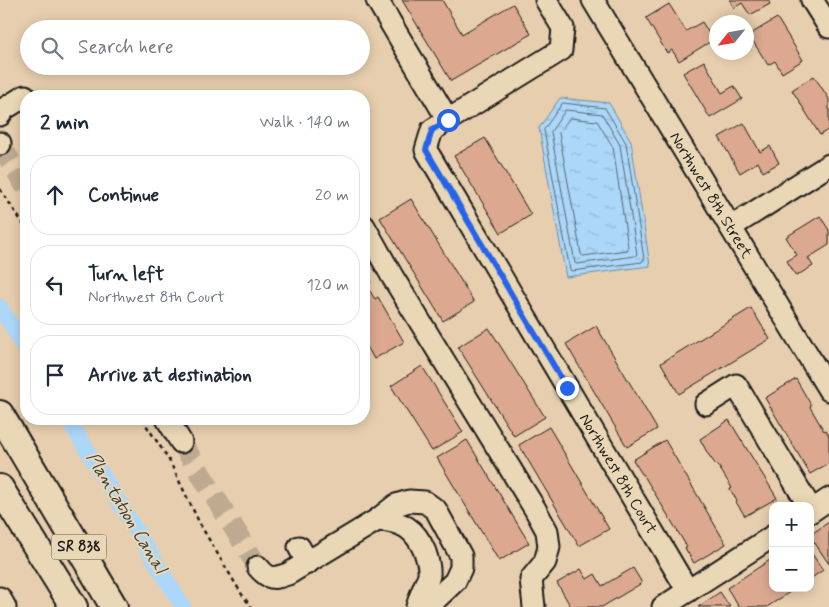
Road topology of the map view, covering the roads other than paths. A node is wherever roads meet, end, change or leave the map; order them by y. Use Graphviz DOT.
graph roads {
  1 [pos="377,0"];
  2 [pos="546,0"];
  3 [pos="593,0"];
  4 [pos="812,0"];
  5 [pos="829,28"];
  6 [pos="20,99"];
  7 [pos="0,115"];
  8 [pos="448,120"];
  9 [pos="829,165"];
  10 [pos="731,227"];
  11 [pos="370,237"];
  12 [pos="829,390"];
  13 [pos="706,404"];
  14 [pos="0,414"];
  15 [pos="171,425"];
  16 [pos="181,442"];
  17 [pos="0,488"];
  18 [pos="811,502"];
  19 [pos="377,520"];
  20 [pos="441,520"];
  21 [pos="416,535"];
  22 [pos="769,539"];
  23 [pos="258,568"];
  24 [pos="688,591"];
  25 [pos="0,598"];
  26 [pos="6,607"];
  27 [pos="74,607"];
  28 [pos="114,607"];
  29 [pos="417,607"];
  30 [pos="432,607"];
  31 [pos="534,607"];
  32 [pos="663,607"];
  1 -- 8 [label="street"];
  2 -- 8 [label="street"];
  3 -- 10 [label="street, Northwest 8th Street"];
  4 -- 5 [label="street"];
  6 -- 7 [label="street"];
  8 -- 24 [label="street, Northwest 8th Court"];
  9 -- 10 [label="street"];
  10 -- 12 [label="street, Northwest 8th Street"];
  11 -- 31 [label="street"];
  13 -- 18 [label="street"];
  14 -- 28 [label="main road, SR 838"];
  15 -- 16 [label="street"];
  17 -- 27 [label="main road, SR 838"];
  19 -- 20 [label="street"];
  19 -- 21 [label="street"];
  19 -- 23 [label="street"];
  20 -- 21 [label="street"];
  20 -- 30 [label="street"];
  21 -- 29 [label="street"];
  22 -- 24 [label="street"];
  24 -- 32 [label="street"];
  25 -- 26 [label="street"];
}
